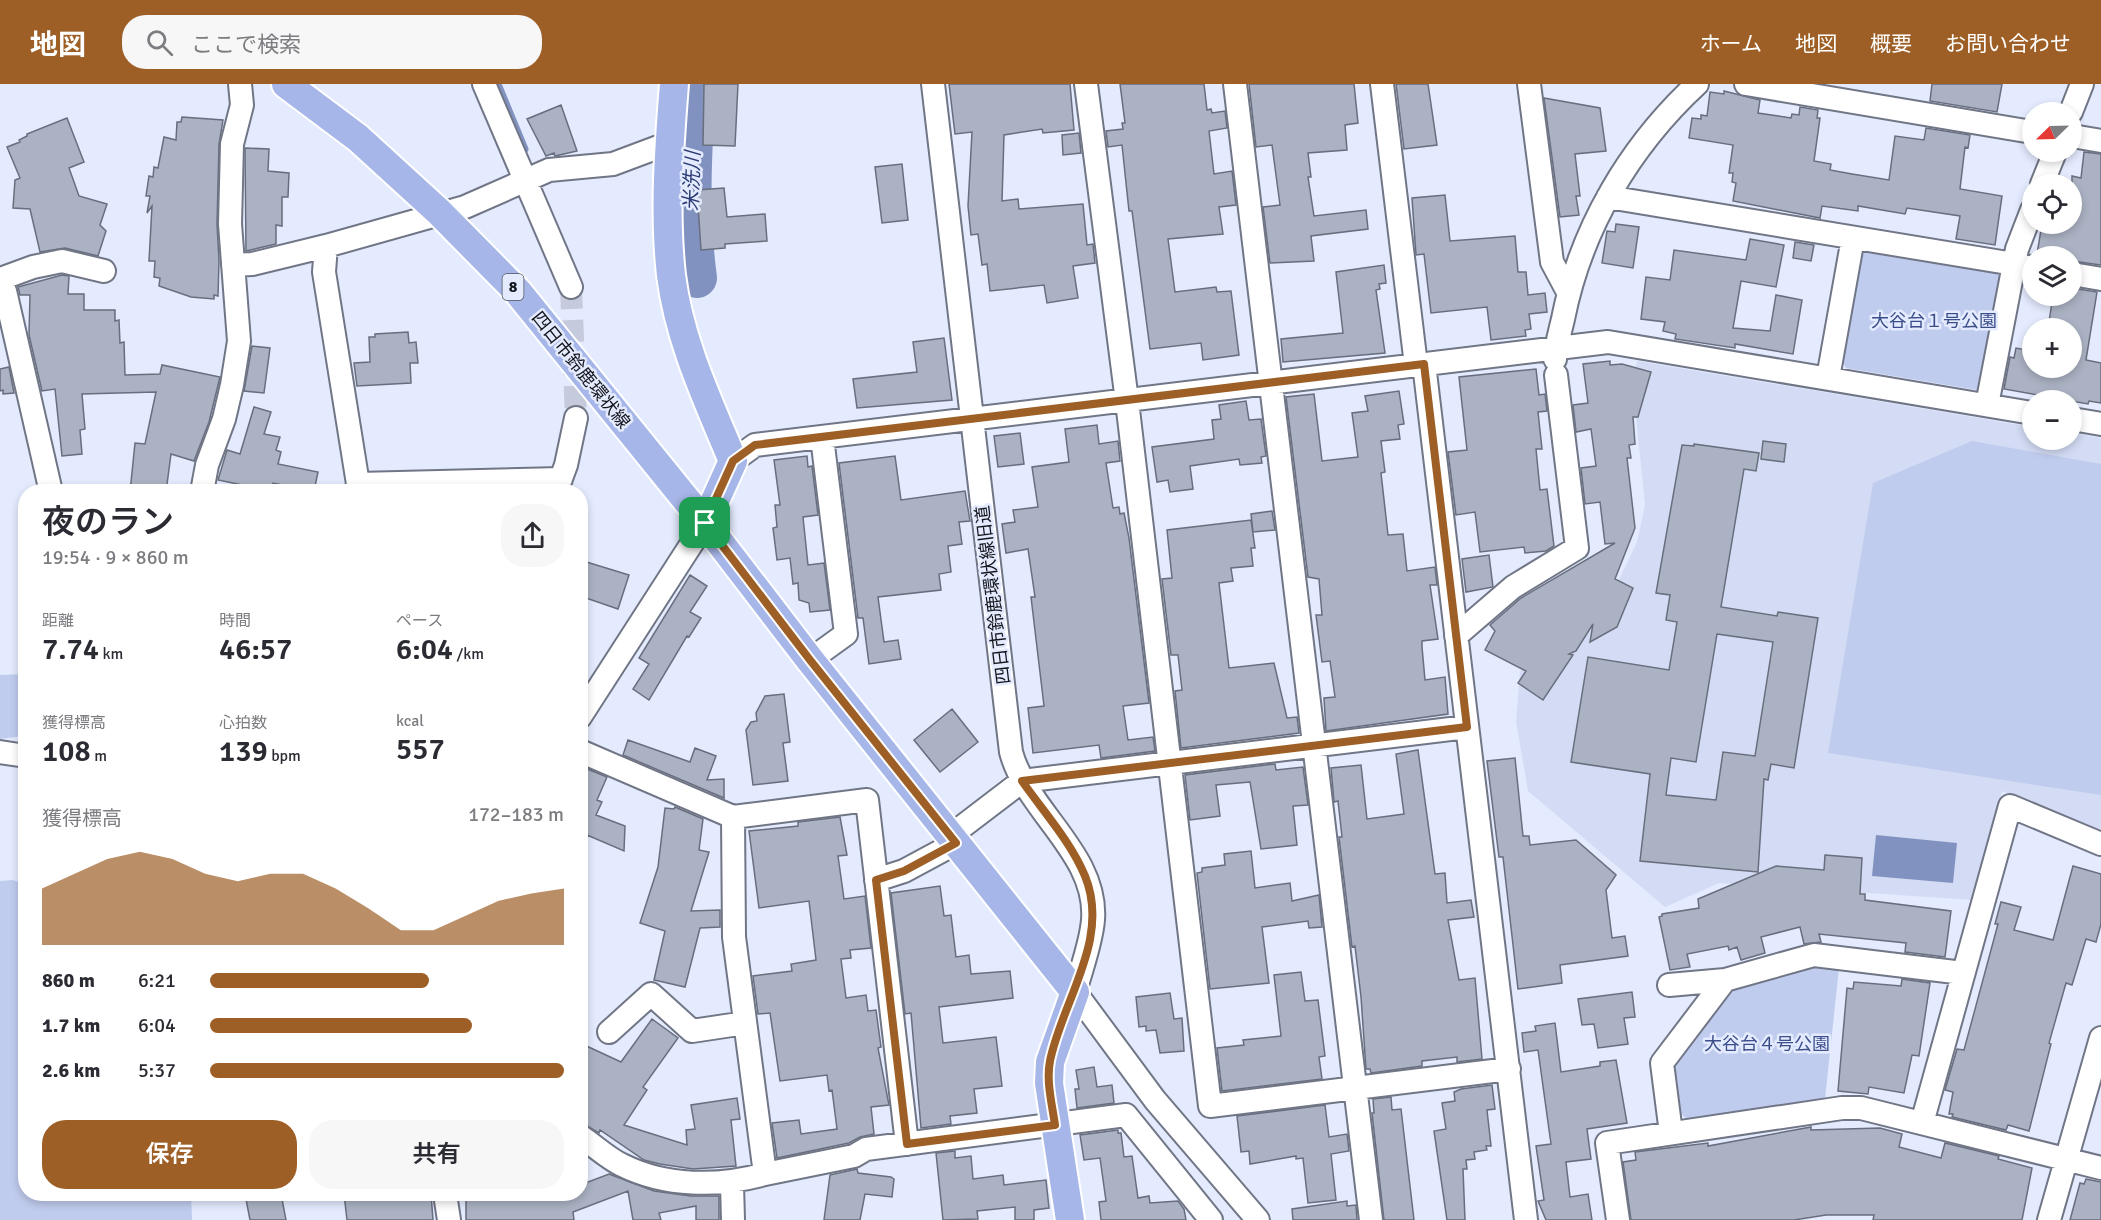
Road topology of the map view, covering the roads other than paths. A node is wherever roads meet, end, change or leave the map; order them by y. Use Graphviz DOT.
graph roads {
  1 [pos="240,84"];
  2 [pos="286,84"];
  3 [pos="484,84"];
  4 [pos="674,84"];
  5 [pos="933,84"];
  6 [pos="1086,84"];
  7 [pos="1235,84"];
  8 [pos="1382,84"];
  9 [pos="1529,84"];
  10 [pos="1746,84"];
  11 [pos="2082,84"];
  12 [pos="1689,87"];
  13 [pos="2075,102"];
  14 [pos="2022,130"];
  15 [pos="2082,138"];
  16 [pos="2101,141"];
  17 [pos="669,143"];
  18 [pos="524,178"];
  19 [pos="1608,196"];
  20 [pos="439,212"];
  21 [pos="1853,238"];
  22 [pos="326,246"];
  23 [pos="233,265"];
  24 [pos="2022,266"];
  25 [pos="2022,270"];
  26 [pos="104,271"];
  27 [pos="2082,276"];
  28 [pos="2101,279"];
  29 [pos="2,283"];
  30 [pos="571,287"];
  31 [pos="1568,292"];
  32 [pos="1556,361"];
  33 [pos="1420,364"];
  34 [pos="1828,378"];
  35 [pos="1272,382"];
  36 [pos="1127,401"];
  37 [pos="1987,405"];
  38 [pos="2022,410"];
  39 [pos="576,418"];
  40 [pos="973,420"];
  41 [pos="2082,421"];
  42 [pos="2101,424"];
  43 [pos="822,437"];
  44 [pos="733,461"];
  45 [pos="49,484"];
  46 [pos="203,484"];
  47 [pos="356,484"];
  48 [pos="559,484"];
  49 [pos="705,523"];
  50 [pos="1455,636"];
  51 [pos="810,660"];
  52 [pos="588,705"];
  53 [pos="1467,727"];
  54 [pos="1313,744"];
  55 [pos="0,752"];
  56 [pos="588,754"];
  57 [pos="18,755"];
  58 [pos="1169,762"];
  59 [pos="1022,781"];
  60 [pos="734,817"];
  61 [pos="953,839"];
  62 [pos="2101,844"];
  63 [pos="876,880"];
  64 [pos="1963,973"];
  65 [pos="1725,980"];
  66 [pos="1669,985"];
  67 [pos="1074,992"];
  68 [pos="745,1023"];
  69 [pos="609,1032"];
  70 [pos="2101,1038"];
  71 [pos="1509,1070"];
  72 [pos="1356,1088"];
  73 [pos="1922,1124"];
  74 [pos="1055,1125"];
  75 [pos="1671,1133"];
  76 [pos="588,1142"];
  77 [pos="907,1144"];
  78 [pos="2066,1160"];
  79 [pos="2101,1168"];
  80 [pos="765,1174"];
  81 [pos="732,1184"];
  82 [pos="446,1201"];
  83 [pos="449,1220"];
  84 [pos="733,1220"];
  85 [pos="1070,1220"];
  86 [pos="1211,1220"];
  87 [pos="1258,1220"];
  88 [pos="1371,1220"];
  89 [pos="1526,1220"];
  90 [pos="1618,1220"];
  91 [pos="2049,1220"];
  1 -- 23 [label="street"];
  2 -- 20 [label="main road, 四日市鈴鹿環状線 / 8"];
  3 -- 18 [label="street"];
  4 -- 17 [label="main road"];
  5 -- 40 [label="street, 四日市鈴鹿環状線旧道"];
  6 -- 36 [label="street"];
  7 -- 35 [label="street"];
  8 -- 33 [label="street"];
  9 -- 31 [label="street"];
  10 -- 14 [label="street"];
  11 -- 13 [label="street"];
  12 -- 19 [label="street"];
  15 -- 16 [label="street"];
  17 -- 18 [label="street"];
  17 -- 44 [label="main road"];
  18 -- 20 [label="street"];
  18 -- 30 [label="street"];
  19 -- 21 [label="street"];
  19 -- 31 [label="street"];
  20 -- 22 [label="street"];
  20 -- 49 [label="main road, 四日市鈴鹿環状線 / 8"];
  21 -- 24 [label="street"];
  21 -- 34 [label="street"];
  22 -- 23 [label="street"];
  22 -- 47 [label="street"];
  23 -- 46 [label="street"];
  25 -- 37 [label="street"];
  26 -- 29 [label="street"];
  27 -- 28 [label="street"];
  29 -- 45 [label="street"];
  31 -- 32 [label="street"];
  32 -- 33 [label="street"];
  32 -- 34 [label="street"];
  32 -- 50 [label="street"];
  33 -- 35 [label="street"];
  33 -- 50 [label="street"];
  34 -- 37 [label="street"];
  35 -- 36 [label="street"];
  35 -- 54 [label="street"];
  36 -- 40 [label="street"];
  36 -- 58 [label="street"];
  37 -- 38 [label="street"];
  39 -- 48 [label="street"];
  40 -- 43 [label="street"];
  40 -- 59 [label="street, 四日市鈴鹿環状線旧道"];
  41 -- 42 [label="street"];
  43 -- 44 [label="street"];
  43 -- 51 [label="street"];
  44 -- 49 [label="main road"];
  49 -- 51 [label="main road, 四日市鈴鹿環状線 / 8"];
  49 -- 52 [label="street"];
  50 -- 53 [label="street"];
  51 -- 61 [label="main road, 四日市鈴鹿環状線 / 8"];
  53 -- 54 [label="street"];
  53 -- 71 [label="street"];
  54 -- 58 [label="street"];
  54 -- 72 [label="street"];
  55 -- 57 [label="street"];
  56 -- 60 [label="street"];
  58 -- 59 [label="street"];
  58 -- 72 [label="street"];
  59 -- 61 [label="street"];
  59 -- 67 [label="street, 四日市鈴鹿環状線旧道"];
  60 -- 63 [label="street"];
  60 -- 68 [label="street"];
  61 -- 63 [label="street"];
  61 -- 67 [label="main road, 四日市鈴鹿環状線 / 8"];
  62 -- 64 [label="street"];
  63 -- 77 [label="street"];
  64 -- 65 [label="street"];
  64 -- 73 [label="street"];
  65 -- 66 [label="street"];
  65 -- 75 [label="street"];
  67 -- 74 [label="main road"];
  67 -- 87 [label="street"];
  68 -- 69 [label="street"];
  68 -- 80 [label="street"];
  70 -- 78 [label="street"];
  71 -- 72 [label="street"];
  71 -- 89 [label="street"];
  72 -- 88 [label="street"];
  73 -- 75 [label="street"];
  73 -- 78 [label="street"];
  74 -- 77 [label="street"];
  74 -- 85 [label="main road"];
  74 -- 86 [label="street"];
  75 -- 90 [label="street"];
  76 -- 81 [label="street"];
  77 -- 80 [label="street"];
  78 -- 79 [label="street"];
  78 -- 91 [label="street"];
  80 -- 81 [label="street"];
  81 -- 84 [label="street"];
  82 -- 83 [label="street"];
}
